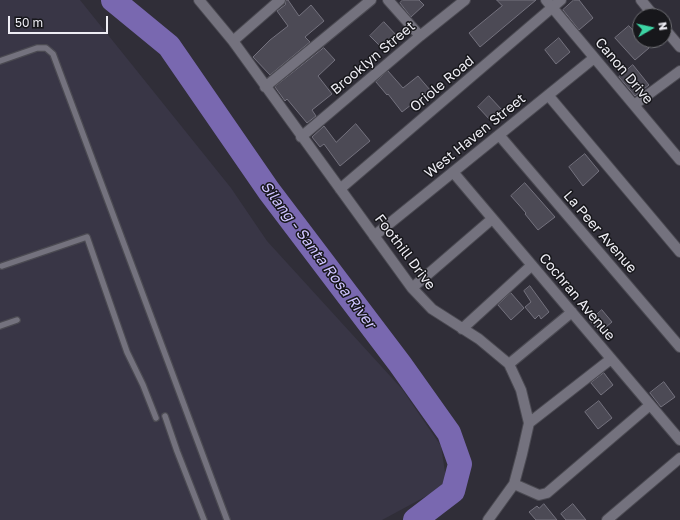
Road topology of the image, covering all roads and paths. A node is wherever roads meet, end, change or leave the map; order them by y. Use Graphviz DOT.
graph roads {
  1 [pos="199,0"];
  2 [pos="280,0"];
  3 [pos="371,0"];
  4 [pos="388,0"];
  5 [pos="465,0"];
  6 [pos="562,0"];
  7 [pos="641,0"];
  8 [pos="549,4"];
  9 [pos="648,8"];
  10 [pos="420,36"];
  11 [pos="672,38"];
  12 [pos="233,41"];
  13 [pos="680,47"];
  14 [pos="594,58"];
  15 [pos="0,61"];
  16 [pos="680,71"];
  17 [pos="265,87"];
  18 [pos="548,95"];
  19 [pos="634,105"];
  20 [pos="499,135"];
  21 [pos="301,138"];
  22 [pos="680,160"];
  23 [pos="453,172"];
  24 [pos="340,189"];
  25 [pos="492,219"];
  26 [pos="374,236"];
  27 [pos="680,252"];
  28 [pos="532,265"];
  29 [pos="2,266"];
  30 [pos="412,288"];
  31 [pos="572,312"];
  32 [pos="16,320"];
  33 [pos="0,326"];
  34 [pos="462,329"];
  35 [pos="680,347"];
  36 [pos="611,359"];
  37 [pos="509,364"];
  38 [pos="650,405"];
  39 [pos="165,416"];
  40 [pos="156,418"];
  41 [pos="529,423"];
  42 [pos="680,440"];
  43 [pos="680,458"];
  44 [pos="514,484"];
  45 [pos="204,520"];
  46 [pos="227,520"];
  47 [pos="488,520"];
  48 [pos="607,520"];
  1 -- 12 [label="street, Foothill Drive"];
  2 -- 12 [label="street"];
  3 -- 17 [label="street"];
  4 -- 10 [label="street"];
  5 -- 10 [label="street, Brooklyn Street"];
  6 -- 8 [label="street, Oriole Road"];
  7 -- 9 [label="street"];
  8 -- 14 [label="street, Canon Drive"];
  8 -- 24 [label="street, Oriole Road"];
  10 -- 21 [label="street, Brooklyn Street"];
  11 -- 13 [label="street"];
  12 -- 17 [label="street, Foothill Drive"];
  14 -- 18 [label="street, West Haven Street"];
  14 -- 19 [label="street, Canon Drive"];
  15 -- 46 [label="lane"];
  16 -- 19 [label="street"];
  17 -- 21 [label="street, Foothill Drive"];
  18 -- 20 [label="street, West Haven Street"];
  18 -- 27 [label="street"];
  19 -- 22 [label="street, Canon Drive"];
  20 -- 23 [label="street, West Haven Street"];
  20 -- 35 [label="street, La Peer Avenue"];
  21 -- 24 [label="street, Foothill Drive"];
  23 -- 25 [label="street, Cochran Avenue"];
  23 -- 26 [label="street, West Haven Street"];
  24 -- 26 [label="street, Foothill Drive"];
  25 -- 28 [label="street, Cochran Avenue"];
  25 -- 30 [label="street"];
  26 -- 30 [label="street, Foothill Drive"];
  28 -- 31 [label="street, Cochran Avenue"];
  28 -- 34 [label="street"];
  29 -- 40 [label="lane"];
  30 -- 34 [label="street, Foothill Drive"];
  31 -- 36 [label="street, Cochran Avenue"];
  31 -- 37 [label="street"];
  32 -- 33 [label="lane"];
  34 -- 37 [label="street, Foothill Drive"];
  36 -- 38 [label="street, Cochran Avenue"];
  36 -- 41 [label="street"];
  37 -- 41 [label="street, Foothill Drive"];
  38 -- 42 [label="street, Cochran Avenue"];
  38 -- 44 [label="street"];
  39 -- 45 [label="lane"];
  41 -- 44 [label="street, Foothill Drive"];
  43 -- 48 [label="street"];
  44 -- 47 [label="street, Foothill Drive"];
}
